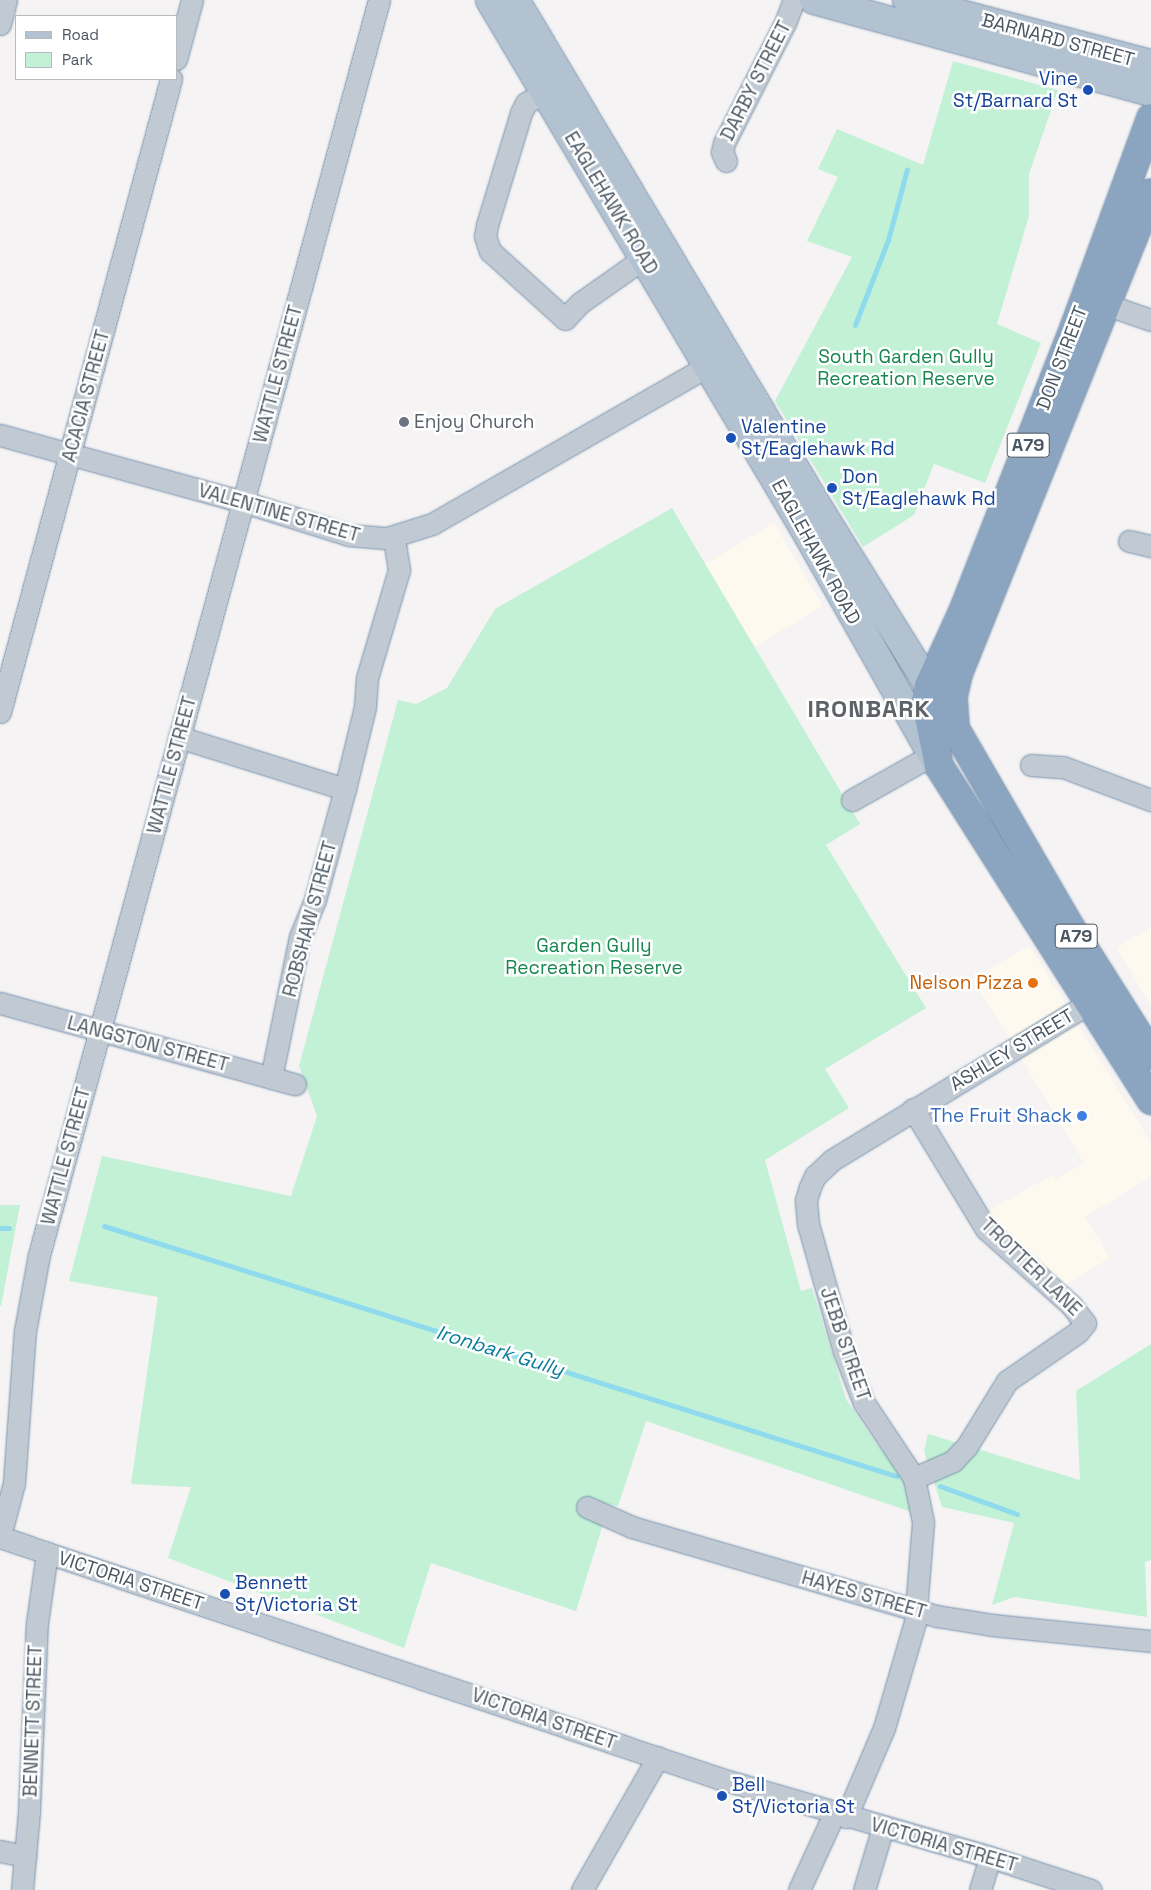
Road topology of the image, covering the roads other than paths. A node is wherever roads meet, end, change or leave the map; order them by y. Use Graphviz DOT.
graph roads {
  1 [pos="6,0"];
  2 [pos="192,0"];
  3 [pos="379,0"];
  4 [pos="490,0"];
  5 [pos="515,0"];
  6 [pos="794,0"];
  7 [pos="814,0"];
  8 [pos="907,0"];
  9 [pos="896,11"];
  10 [pos="0,24"];
  11 [pos="178,52"];
  12 [pos="1151,64"];
  13 [pos="171,80"];
  14 [pos="545,92"];
  15 [pos="1151,92"];
  16 [pos="1148,132"];
  17 [pos="726,160"];
  18 [pos="1151,193"];
  19 [pos="644,258"];
  20 [pos="1105,304"];
  21 [pos="1151,320"];
  22 [pos="718,361"];
  23 [pos="0,435"];
  24 [pos="70,454"];
  25 [pos="244,502"];
  26 [pos="394,537"];
  27 [pos="1129,541"];
  28 [pos="1151,546"];
  29 [pos="891,626"];
  30 [pos="873,655"];
  31 [pos="929,686"];
  32 [pos="0,712"];
  33 [pos="955,728"];
  34 [pos="179,737"];
  35 [pos="936,761"];
  36 [pos="1030,765"];
  37 [pos="345,789"];
  38 [pos="852,800"];
  39 [pos="1151,800"];
  40 [pos="1099,996"];
  41 [pos="0,1003"];
  42 [pos="101,1031"];
  43 [pos="1151,1055"];
  44 [pos="271,1078"];
  45 [pos="295,1084"];
  46 [pos="1151,1100"];
  47 [pos="914,1109"];
  48 [pos="815,1176"];
  49 [pos="914,1478"];
  50 [pos="587,1507"];
  51 [pos="0,1537"];
  52 [pos="47,1553"];
  53 [pos="917,1611"];
  54 [pos="1151,1641"];
  55 [pos="658,1757"];
  56 [pos="840,1815"];
  57 [pos="883,1827"];
  58 [pos="0,1850"];
  59 [pos="26,1856"];
  60 [pos="990,1857"];
  61 [pos="22,1890"];
  62 [pos="582,1890"];
  63 [pos="799,1890"];
  64 [pos="864,1890"];
  65 [pos="980,1890"];
  66 [pos="1091,1890"];
  1 -- 10 [label="street"];
  2 -- 11 [label="street"];
  3 -- 25 [label="street, WATTLE STREET"];
  4 -- 14 [label="main road, EAGLEHAWK ROAD"];
  5 -- 22 [label="main road, EAGLEHAWK ROAD"];
  6 -- 17 [label="street, DARBY STREET"];
  7 -- 9 [label="main road, BARNARD STREET"];
  8 -- 12 [label="main road, BARNARD STREET"];
  9 -- 15 [label="main road, BARNARD STREET"];
  13 -- 24 [label="street, ACACIA STREET"];
  14 -- 19 [label="main road, EAGLEHAWK ROAD"];
  14 -- 19 [label="street"];
  16 -- 31 [label="highway, DON STREET / A79"];
  18 -- 20 [label="highway, DON STREET / A79"];
  19 -- 22 [label="main road, EAGLEHAWK ROAD"];
  20 -- 21 [label="street"];
  20 -- 33 [label="highway, DON STREET / A79"];
  22 -- 26 [label="street, VALENTINE STREET"];
  22 -- 29 [label="main road, EAGLEHAWK ROAD"];
  22 -- 30 [label="main road, EAGLEHAWK ROAD"];
  23 -- 24 [label="street, VALENTINE STREET"];
  24 -- 25 [label="street, VALENTINE STREET"];
  24 -- 32 [label="street, ACACIA STREET"];
  25 -- 26 [label="street, VALENTINE STREET"];
  25 -- 34 [label="street, WATTLE STREET"];
  26 -- 37 [label="street, ROBSHAW STREET"];
  27 -- 28 [label="street"];
  29 -- 30 [label="main road"];
  29 -- 31 [label="main road, EAGLEHAWK ROAD"];
  30 -- 35 [label="main road, EAGLEHAWK ROAD"];
  31 -- 33 [label="highway, EAGLEHAWK ROAD"];
  31 -- 35 [label="highway, DON STREET / A79"];
  33 -- 40 [label="highway, EAGLEHAWK ROAD / A79"];
  34 -- 37 [label="street"];
  34 -- 42 [label="street, WATTLE STREET"];
  35 -- 38 [label="street"];
  35 -- 40 [label="highway, EAGLEHAWK ROAD / A79"];
  36 -- 39 [label="street"];
  37 -- 44 [label="street, ROBSHAW STREET"];
  40 -- 43 [label="highway, EAGLEHAWK ROAD / A79"];
  40 -- 46 [label="highway, EAGLEHAWK ROAD / A79"];
  40 -- 47 [label="street, ASHLEY STREET"];
  41 -- 42 [label="street, LANGSTON STREET"];
  42 -- 44 [label="street, LANGSTON STREET"];
  42 -- 51 [label="street, WATTLE STREET"];
  44 -- 45 [label="street, LANGSTON STREET"];
  47 -- 48 [label="street, ASHLEY STREET"];
  47 -- 49 [label="street, TROTTER LANE"];
  48 -- 49 [label="street, JEBB STREET"];
  49 -- 53 [label="street, JEBB STREET"];
  50 -- 53 [label="street, HAYES STREET"];
  51 -- 52 [label="street, VICTORIA STREET"];
  52 -- 55 [label="street, VICTORIA STREET"];
  52 -- 59 [label="street, BENNETT STREET"];
  53 -- 54 [label="street, HAYES STREET"];
  53 -- 56 [label="street, JEBB STREET"];
  55 -- 56 [label="street, VICTORIA STREET"];
  55 -- 62 [label="street"];
  56 -- 57 [label="street, VICTORIA STREET"];
  56 -- 63 [label="street, JEBB STREET"];
  57 -- 60 [label="street, VICTORIA STREET"];
  57 -- 64 [label="street"];
  58 -- 59 [label="street"];
  59 -- 61 [label="street, BENNETT STREET"];
  60 -- 65 [label="street"];
  60 -- 66 [label="street, VICTORIA STREET"];
}
